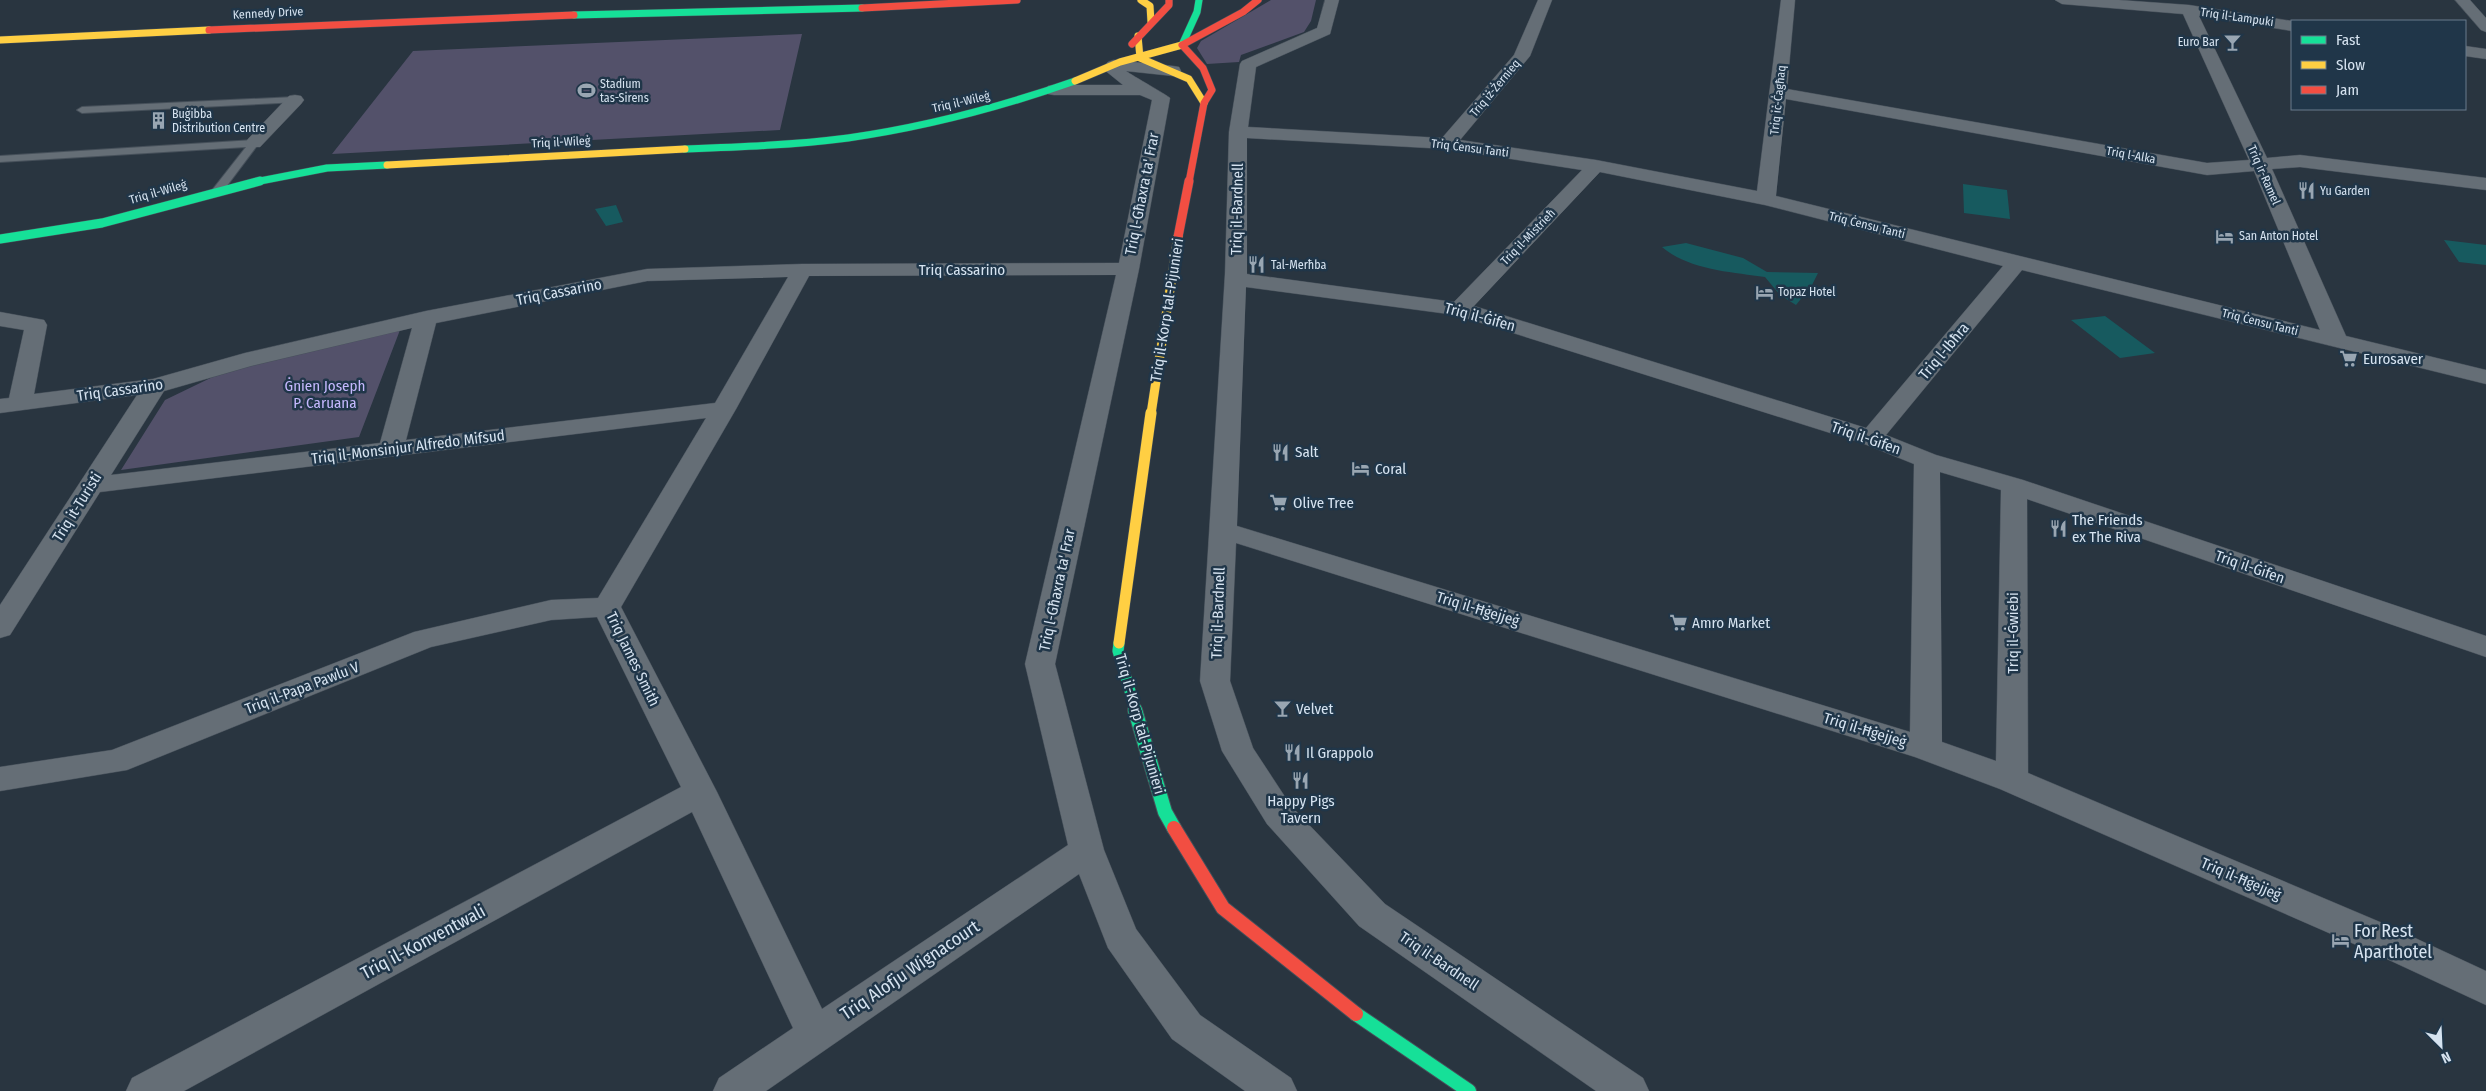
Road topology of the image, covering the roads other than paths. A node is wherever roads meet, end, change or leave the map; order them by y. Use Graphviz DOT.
graph roads {
  1 [pos="1017,0"];
  2 [pos="1141,0"];
  3 [pos="1169,0"];
  4 [pos="1199,0"];
  5 [pos="1258,0"];
  6 [pos="1332,0"];
  7 [pos="1545,0"];
  8 [pos="1788,0"];
  9 [pos="2062,0"];
  10 [pos="2462,0"];
  11 [pos="2189,10"];
  12 [pos="1151,22"];
  13 [pos="2291,26"];
  14 [pos="2486,27"];
  15 [pos="1138,36"];
  16 [pos="0,40"];
  17 [pos="1182,45"];
  18 [pos="2466,51"];
  19 [pos="2486,54"];
  20 [pos="1140,58"];
  21 [pos="1115,65"];
  22 [pos="1173,71"];
  23 [pos="1054,90"];
  24 [pos="1142,90"];
  25 [pos="1779,93"];
  26 [pos="295,100"];
  27 [pos="1204,103"];
  28 [pos="82,110"];
  29 [pos="1238,132"];
  30 [pos="254,143"];
  31 [pos="1447,144"];
  32 [pos="0,159"];
  33 [pos="1596,166"];
  34 [pos="2261,166"];
  35 [pos="2486,184"];
  36 [pos="218,189"];
  37 [pos="1766,199"];
  38 [pos="0,240"];
  39 [pos="2017,264"];
  40 [pos="1128,269"];
  41 [pos="802,270"];
  42 [pos="1234,279"];
  43 [pos="1459,309"];
  44 [pos="426,318"];
  45 [pos="0,319"];
  46 [pos="2337,341"];
  47 [pos="2486,376"];
  48 [pos="156,386"];
  49 [pos="10,405"];
  50 [pos="724,409"];
  51 [pos="1872,438"];
  52 [pos="391,449"];
  53 [pos="1927,460"];
  54 [pos="92,485"];
  55 [pos="2014,486"];
  56 [pos="1222,530"];
  57 [pos="607,607"];
  58 [pos="0,628"];
  59 [pos="2486,647"];
  60 [pos="1926,749"];
  61 [pos="0,779"];
  62 [pos="2012,780"];
  63 [pos="700,792"];
  64 [pos="1087,850"];
  65 [pos="2486,989"];
  66 [pos="815,1034"];
  67 [pos="146,1091"];
  68 [pos="733,1091"];
  69 [pos="1277,1091"];
  70 [pos="1469,1091"];
  71 [pos="1629,1091"];
  1 -- 16 [label="main road, Kennedy Drive"];
  2 -- 12 [label="main road"];
  3 -- 12 [label="main road"];
  4 -- 17 [label="main road"];
  5 -- 17 [label="main road, Triq il-Wileġ"];
  6 -- 29 [label="street, Triq il-Bardnell"];
  7 -- 31 [label="street, Triq iż-Żernieq"];
  8 -- 25 [label="street, Triq iċ-Ċagħaq"];
  9 -- 11 [label="street, Triq il-Lampuki"];
  10 -- 14 [label="street"];
  11 -- 13 [label="street, Triq il-Lampuki"];
  11 -- 34 [label="street, Triq ir-Ramel"];
  12 -- 15 [label="main road"];
  15 -- 20 [label="main road"];
  15 -- 21 [label="main road"];
  17 -- 20 [label="main road, Triq il-Wileġ"];
  17 -- 27 [label="main road, Triq il-Korp tal-Pijunieri"];
  18 -- 19 [label="street"];
  20 -- 21 [label="main road, Triq il-Wileġ"];
  20 -- 22 [label="main road"];
  21 -- 22 [label="street"];
  21 -- 23 [label="main road, Triq il-Wileġ"];
  21 -- 24 [label="street, Triq l-Għaxra ta' Frar"];
  22 -- 27 [label="main road"];
  23 -- 24 [label="street"];
  23 -- 36 [label="main road, Triq il-Wileġ"];
  24 -- 40 [label="street, Triq l-Għaxra ta' Frar"];
  25 -- 34 [label="street, Triq l-Alka"];
  25 -- 37 [label="street, Triq iċ-Ċagħaq"];
  26 -- 28 [label="lane"];
  26 -- 30 [label="street"];
  27 -- 70 [label="main road, Triq il-Korp tal-Pijunieri"];
  29 -- 31 [label="street, Triq Ċensu Tanti"];
  29 -- 42 [label="street, Triq il-Bardnell"];
  30 -- 32 [label="lane"];
  30 -- 36 [label="lane"];
  31 -- 33 [label="street, Triq Ċensu Tanti"];
  33 -- 37 [label="street, Triq Ċensu Tanti"];
  33 -- 43 [label="street, Triq il-Mistrieħ"];
  34 -- 35 [label="street, Triq l-Alka"];
  34 -- 46 [label="street, Triq ir-Ramel"];
  36 -- 38 [label="main road, Triq il-Wileġ"];
  37 -- 39 [label="street, Triq Ċensu Tanti"];
  39 -- 46 [label="street, Triq Ċensu Tanti"];
  39 -- 51 [label="street, Triq l-Ibħra"];
  40 -- 41 [label="street, Triq Cassarino"];
  40 -- 64 [label="street, Triq l-Għaxra ta' Frar"];
  41 -- 44 [label="street, Triq Cassarino"];
  41 -- 50 [label="street, Triq James Smith"];
  42 -- 43 [label="street, Triq il-Ġifen"];
  42 -- 56 [label="street, Triq il-Bardnell"];
  43 -- 51 [label="street, Triq il-Ġifen"];
  44 -- 48 [label="street, Triq Cassarino"];
  44 -- 52 [label="street"];
  45 -- 49 [label="street"];
  46 -- 47 [label="street, Triq Ċensu Tanti"];
  48 -- 49 [label="street, Triq Cassarino"];
  48 -- 54 [label="street, Triq it-Turisti"];
  50 -- 52 [label="street, Triq il-Monsinjur Alfredo Mifsud"];
  50 -- 57 [label="street, Triq James Smith"];
  51 -- 53 [label="street, Triq il-Ġifen"];
  52 -- 54 [label="street, Triq il-Monsinjur Alfredo Mifsud"];
  53 -- 55 [label="street, Triq il-Ġifen"];
  53 -- 60 [label="street"];
  54 -- 58 [label="street, Triq it-Turisti"];
  55 -- 59 [label="street, Triq il-Ġifen"];
  55 -- 62 [label="street, Triq il-Ġwiebi"];
  56 -- 60 [label="street, Triq il-Ħġejjeġ"];
  56 -- 71 [label="street, Triq il-Bardnell"];
  57 -- 61 [label="street, Triq il-Papa Pawlu V"];
  57 -- 63 [label="street, Triq James Smith"];
  60 -- 62 [label="street, Triq il-Ħġejjeġ"];
  62 -- 65 [label="street, Triq il-Ħġejjeġ"];
  63 -- 66 [label="street, Triq James Smith"];
  63 -- 67 [label="street, Triq il-Konventwali"];
  64 -- 66 [label="street, Triq Alofju Wignacourt"];
  64 -- 69 [label="street, Triq l-Għaxra ta' Frar"];
  66 -- 68 [label="street, Triq Alofju Wignacourt"];
}
